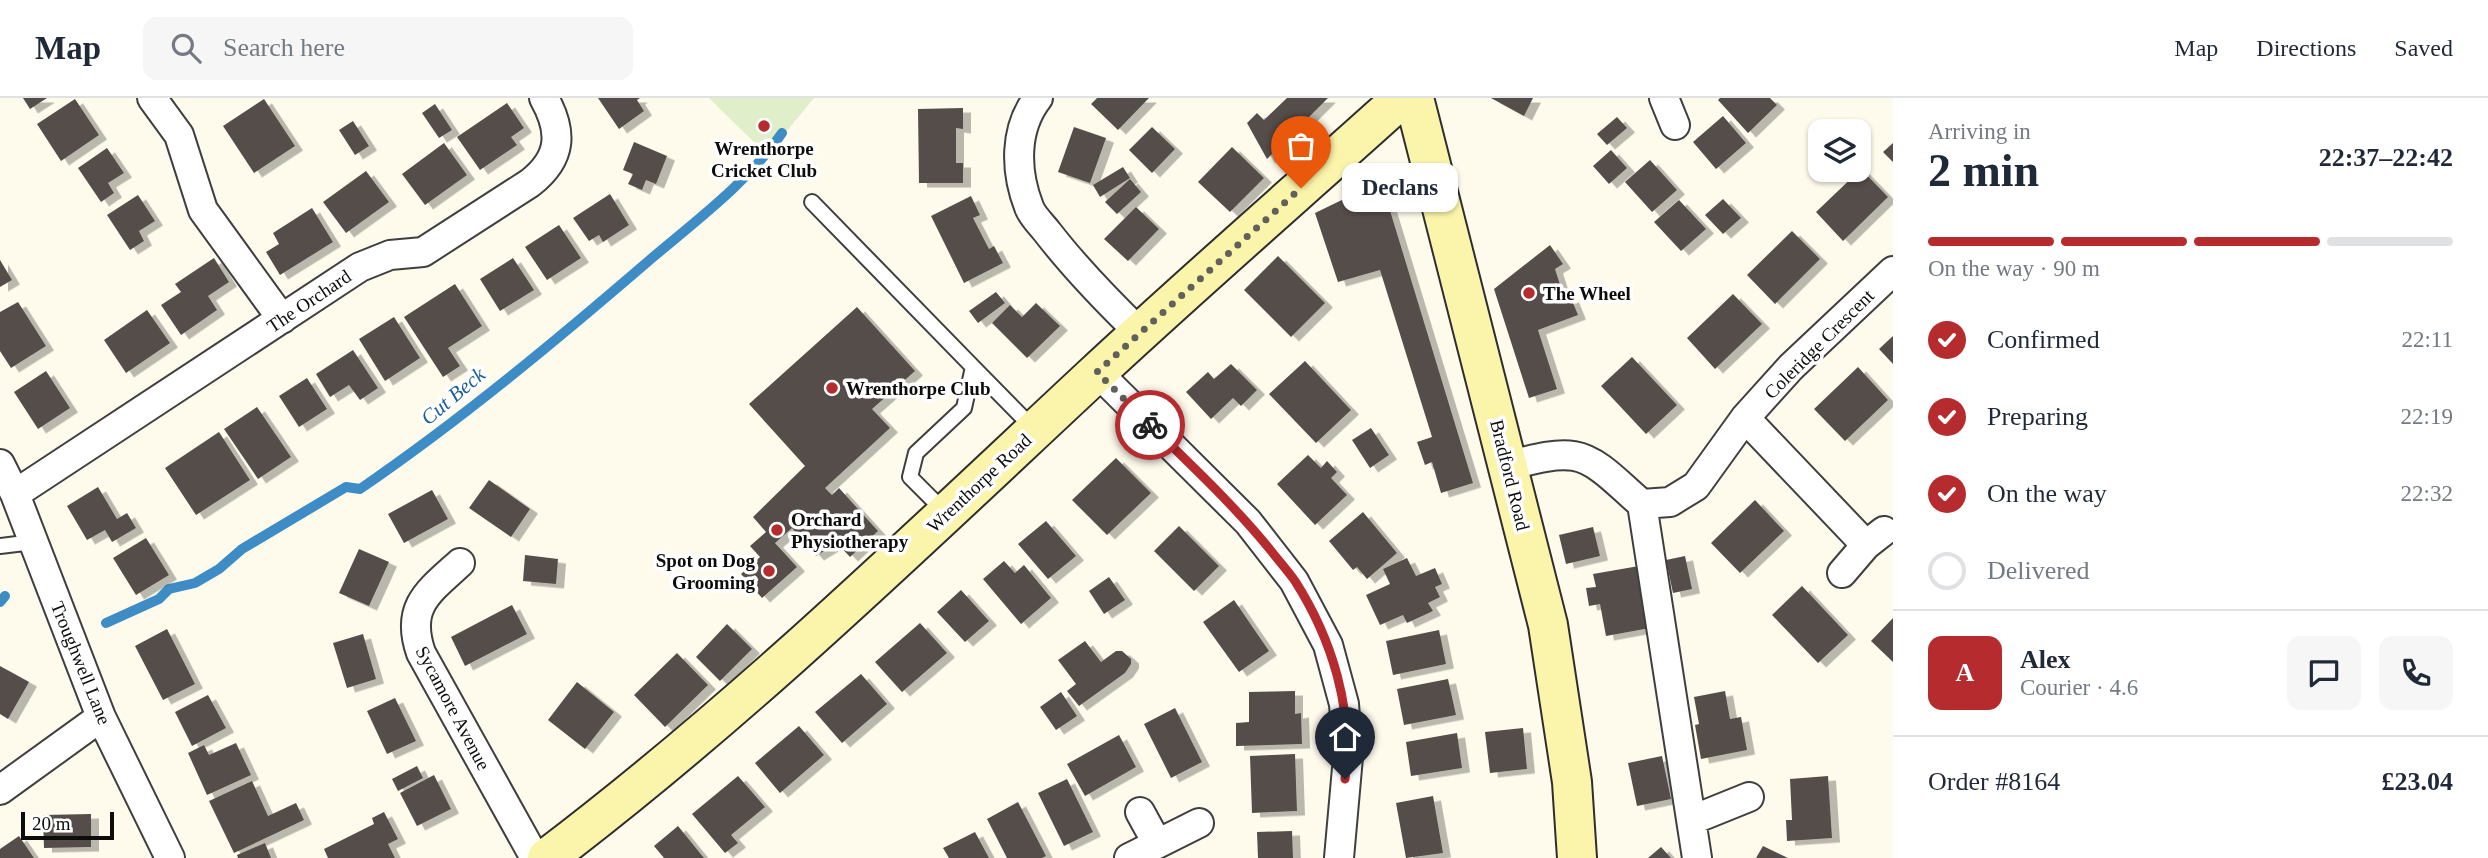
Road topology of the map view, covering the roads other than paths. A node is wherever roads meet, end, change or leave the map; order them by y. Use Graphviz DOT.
graph roads {
  1 [pos="152,98"];
  2 [pos="544,98"];
  3 [pos="1038,98"];
  4 [pos="1402,98"];
  5 [pos="1413,98"];
  6 [pos="1664,98"];
  7 [pos="1675,125"];
  8 [pos="812,202"];
  9 [pos="1893,271"];
  10 [pos="282,320"];
  11 [pos="1140,333"];
  12 [pos="972,367"];
  13 [pos="1097,372"];
  14 [pos="1745,418"];
  15 [pos="1035,430"];
  16 [pos="0,464"];
  17 [pos="1507,466"];
  18 [pos="15,494"];
  19 [pos="1642,504"];
  20 [pos="946,513"];
  21 [pos="33,542"];
  22 [pos="0,546"];
  23 [pos="460,563"];
  24 [pos="1842,573"];
  25 [pos="101,717"];
  26 [pos="0,790"];
  27 [pos="1749,797"];
  28 [pos="1140,812"];
  29 [pos="1692,820"];
  30 [pos="1199,822"];
  31 [pos="1157,844"];
  32 [pos="170,858"];
  33 [pos="535,858"];
  34 [pos="547,858"];
  35 [pos="1129,858"];
  36 [pos="1339,858"];
  37 [pos="1577,858"];
  38 [pos="1697,858"];
  1 -- 10 [label="street"];
  2 -- 10 [label="street, The Orchard"];
  3 -- 11 [label="street"];
  4 -- 11 [label="street, Wrenthorpe Road"];
  5 -- 17 [label="street, Bradford Road"];
  6 -- 7 [label="street"];
  8 -- 12 [label="lane"];
  9 -- 14 [label="street, Coleridge Crescent"];
  10 -- 18 [label="street, The Orchard"];
  11 -- 13 [label="street, Wrenthorpe Road"];
  12 -- 15 [label="lane"];
  12 -- 20 [label="lane"];
  13 -- 15 [label="street, Wrenthorpe Road"];
  13 -- 36 [label="street"];
  14 -- 19 [label="street, Coleridge Crescent"];
  14 -- 24 [label="street"];
  15 -- 20 [label="street, Wrenthorpe Road"];
  16 -- 18 [label="street, Troughwell Lane"];
  17 -- 19 [label="street"];
  17 -- 37 [label="street, Bradford Road"];
  18 -- 21 [label="street, Troughwell Lane"];
  19 -- 29 [label="street"];
  20 -- 34 [label="street, Wrenthorpe Road"];
  21 -- 22 [label="lane"];
  21 -- 25 [label="street, Troughwell Lane"];
  23 -- 33 [label="street, Sycamore Avenue"];
  25 -- 26 [label="street"];
  25 -- 32 [label="street, Troughwell Lane"];
  27 -- 29 [label="street"];
  28 -- 31 [label="street"];
  29 -- 38 [label="street"];
  30 -- 31 [label="street"];
  31 -- 35 [label="street"];
}
